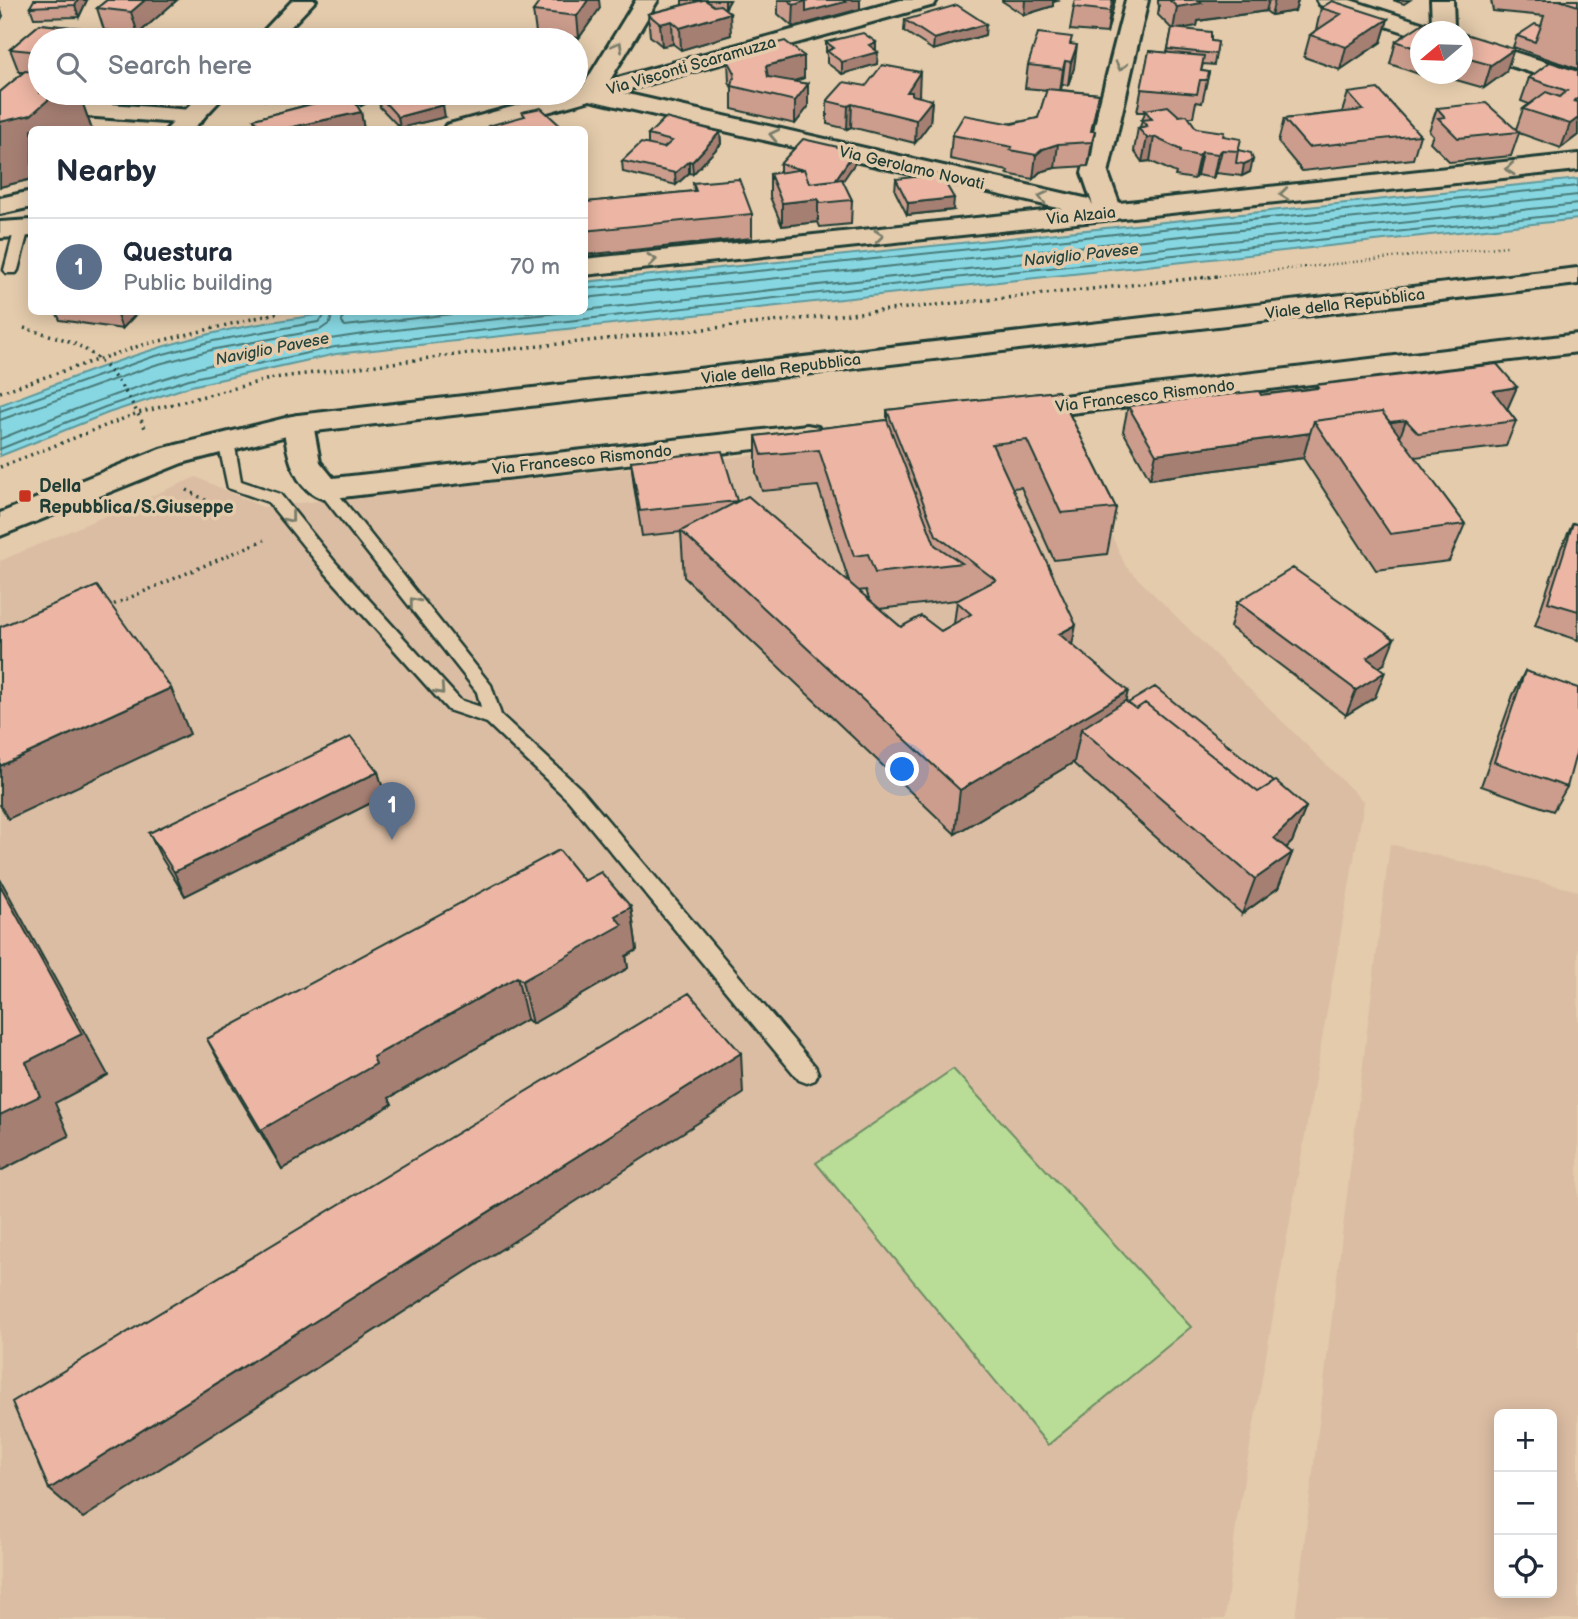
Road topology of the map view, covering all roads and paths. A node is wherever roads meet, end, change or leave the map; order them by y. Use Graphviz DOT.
graph roads {
  1 [pos="305,0"];
  2 [pos="648,0"];
  3 [pos="926,0"];
  4 [pos="1137,0"];
  5 [pos="1328,0"];
  6 [pos="1442,0"];
  7 [pos="1443,21"];
  8 [pos="1410,27"];
  9 [pos="278,28"];
  10 [pos="1473,47"];
  11 [pos="1578,80"];
  12 [pos="592,93"];
  13 [pos="588,94"];
  14 [pos="0,103"];
  15 [pos="203,105"];
  16 [pos="548,105"];
  17 [pos="185,123"];
  18 [pos="470,126"];
  19 [pos="1578,162"];
  20 [pos="28,200"];
  21 [pos="0,206"];
  22 [pos="1110,212"];
  23 [pos="18,229"];
  24 [pos="1509,246"];
  25 [pos="588,267"];
  26 [pos="11,271"];
  27 [pos="1578,276"];
  28 [pos="267,315"];
  29 [pos="24,328"];
  30 [pos="1578,343"];
  31 [pos="97,359"];
  32 [pos="0,393"];
  33 [pos="138,413"];
  34 [pos="988,413"];
  35 [pos="298,424"];
  36 [pos="839,430"];
  37 [pos="226,441"];
  38 [pos="0,467"];
  39 [pos="325,489"];
  40 [pos="0,525"];
  41 [pos="297,526"];
  42 [pos="101,610"];
  43 [pos="493,718"];
  44 [pos="807,1073"];
  1 -- 9 [label="street"];
  12 -- 2 [label="street, one-way"];
  3 -- 12 [label="street, Via Visconti Scaramuzza"];
  4 -- 22 [label="street, one-way"];
  5 -- 8 [label="street"];
  6 -- 7 [label="street"];
  10 -- 11 [label="street"];
  12 -- 13 [label="street, Via Visconti Scaramuzza"];
  22 -- 12 [label="street, Via Gerolamo Novati, one-way"];
  14 -- 17 [label="street"];
  15 -- 17 [label="street"];
  16 -- 18 [label="street, Via Visconti Scaramuzza"];
  19 -- 22 [label="street, Via Alzaia, one-way"];
  20 -- 21 [label="street"];
  25 -- 22 [label="street, Via Alzaia, one-way"];
  23 -- 26 [label="lane"];
  24 -- 33 [label="path"];
  27 -- 35 [label="street, Viale della Repubblica"];
  28 -- 31 [label="path"];
  29 -- 31 [label="path"];
  30 -- 34 [label="street, Via Francesco Rismondo"];
  31 -- 32 [label="path"];
  31 -- 33 [label="path"];
  33 -- 38 [label="path"];
  35 -- 37 [label="street, Viale della Repubblica"];
  35 -- 39 [label="street"];
  36 -- 39 [label="street, Via Francesco Rismondo"];
  37 -- 40 [label="street, Viale della Repubblica"];
  37 -- 41 [label="lane, one-way"];
  43 -- 39 [label="lane, one-way"];
  41 -- 42 [label="path"];
  41 -- 43 [label="lane, one-way"];
  43 -- 44 [label="lane"];
}
